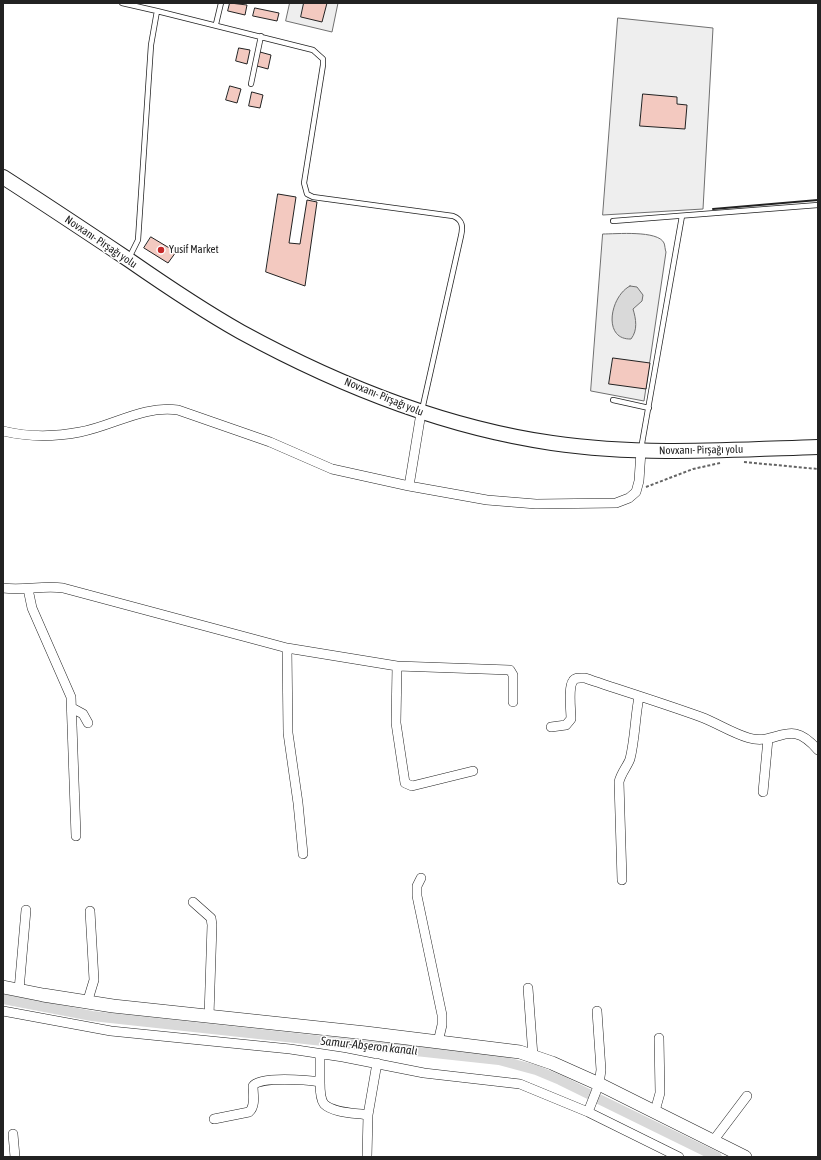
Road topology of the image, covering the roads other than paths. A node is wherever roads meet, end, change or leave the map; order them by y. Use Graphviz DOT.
graph roads {
  1 [pos="122,3"];
  2 [pos="221,3"];
  3 [pos="157,11"];
  4 [pos="216,24"];
  5 [pos="261,36"];
  6 [pos="250,84"];
  7 [pos="3,177"];
  8 [pos="818,205"];
  9 [pos="682,216"];
  10 [pos="613,221"];
  11 [pos="128,260"];
  12 [pos="613,400"];
  13 [pos="649,408"];
  14 [pos="422,413"];
  15 [pos="3,431"];
  16 [pos="818,447"];
  17 [pos="641,451"];
  18 [pos="409,486"];
  19 [pos="3,588"];
  20 [pos="28,589"];
  21 [pos="288,648"];
  22 [pos="397,666"];
  23 [pos="639,697"];
  24 [pos="513,702"];
  25 [pos="72,708"];
  26 [pos="88,723"];
  27 [pos="551,727"];
  28 [pos="768,739"];
  29 [pos="818,750"];
  30 [pos="473,771"];
  31 [pos="763,792"];
  32 [pos="76,836"];
  33 [pos="303,854"];
  34 [pos="421,878"];
  35 [pos="622,880"];
  36 [pos="193,902"];
  37 [pos="26,910"];
  38 [pos="90,911"];
  39 [pos="3,987"];
  40 [pos="528,988"];
  41 [pos="19,990"];
  42 [pos="87,1003"];
  43 [pos="3,1011"];
  44 [pos="597,1011"];
  45 [pos="209,1016"];
  46 [pos="659,1038"];
  47 [pos="438,1042"];
  48 [pos="320,1054"];
  49 [pos="534,1056"];
  50 [pos="377,1063"];
  51 [pos="320,1082"];
  52 [pos="599,1084"];
  53 [pos="747,1096"];
  54 [pos="655,1111"];
  55 [pos="588,1112"];
  56 [pos="368,1115"];
  57 [pos="214,1119"];
  58 [pos="13,1134"];
  59 [pos="713,1141"];
  60 [pos="15,1157"];
  61 [pos="367,1157"];
  62 [pos="679,1157"];
  63 [pos="745,1157"];
  1 -- 3 [label="lane"];
  2 -- 4 [label="lane"];
  3 -- 4 [label="lane"];
  3 -- 11 [label="lane"];
  4 -- 5 [label="lane"];
  5 -- 6 [label="lane"];
  5 -- 14 [label="lane"];
  7 -- 11 [label="main road, Novxanı- Pirşağı yolu"];
  8 -- 9 [label="lane"];
  9 -- 10 [label="lane"];
  9 -- 13 [label="lane"];
  11 -- 14 [label="main road, Novxanı- Pirşağı yolu"];
  12 -- 13 [label="lane"];
  13 -- 17 [label="lane"];
  14 -- 17 [label="main road, Novxanı- Pirşağı yolu"];
  14 -- 18 [label="street"];
  15 -- 18 [label="street"];
  16 -- 17 [label="main road, Novxanı- Pirşağı yolu"];
  17 -- 18 [label="street"];
  19 -- 20 [label="street"];
  20 -- 21 [label="street"];
  20 -- 25 [label="street"];
  21 -- 22 [label="street"];
  21 -- 33 [label="street"];
  22 -- 24 [label="street"];
  22 -- 30 [label="street"];
  23 -- 27 [label="street"];
  23 -- 28 [label="street"];
  23 -- 35 [label="street"];
  25 -- 26 [label="street"];
  25 -- 32 [label="street"];
  28 -- 29 [label="street"];
  28 -- 31 [label="street"];
  34 -- 47 [label="street"];
  36 -- 45 [label="street"];
  37 -- 41 [label="street"];
  38 -- 42 [label="street"];
  39 -- 41 [label="street"];
  40 -- 49 [label="street"];
  41 -- 42 [label="street"];
  42 -- 45 [label="street"];
  43 -- 48 [label="street"];
  44 -- 52 [label="street"];
  45 -- 47 [label="street"];
  46 -- 54 [label="street"];
  47 -- 49 [label="street"];
  48 -- 50 [label="street"];
  48 -- 51 [label="street"];
  49 -- 52 [label="street"];
  50 -- 55 [label="street"];
  50 -- 56 [label="street"];
  51 -- 56 [label="street"];
  51 -- 57 [label="street"];
  52 -- 54 [label="street"];
  52 -- 55 [label="street"];
  53 -- 59 [label="street"];
  54 -- 59 [label="street"];
  55 -- 62 [label="street"];
  56 -- 61 [label="street"];
  58 -- 60 [label="street"];
  59 -- 63 [label="street"];
}
